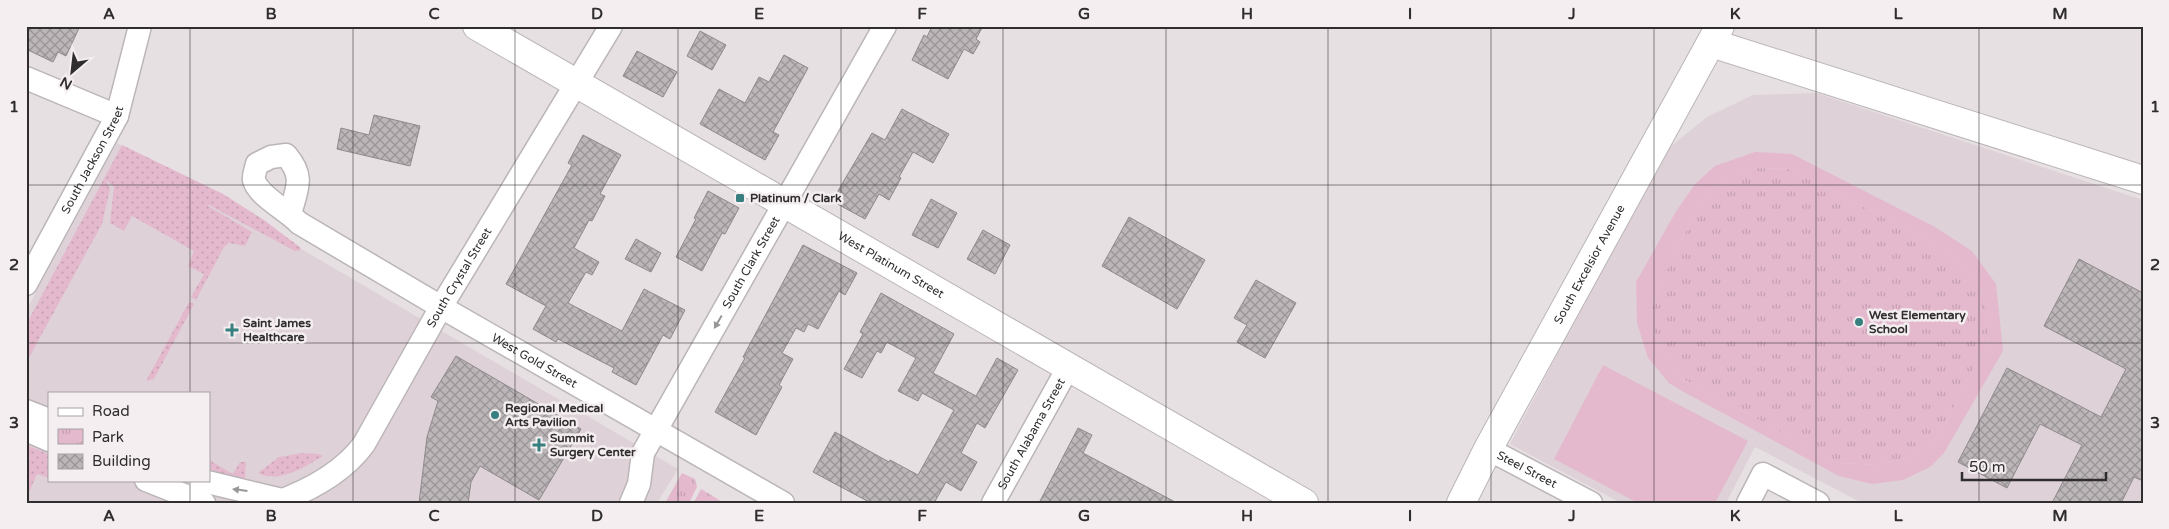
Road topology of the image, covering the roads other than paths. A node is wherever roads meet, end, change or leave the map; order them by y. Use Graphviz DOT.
graph roads {
  1 [pos="140,26"];
  2 [pos="476,26"];
  3 [pos="611,26"];
  4 [pos="885,26"];
  5 [pos="1715,35"];
  6 [pos="26,78"];
  7 [pos="577,83"];
  8 [pos="117,116"];
  9 [pos="2143,180"];
  10 [pos="785,203"];
  11 [pos="290,214"];
  12 [pos="26,284"];
  13 [pos="441,307"];
  14 [pos="1069,366"];
  15 [pos="26,411"];
  16 [pos="48,420"];
  17 [pos="26,430"];
  18 [pos="656,430"];
  19 [pos="48,440"];
  20 [pos="1488,449"];
  21 [pos="151,482"];
  22 [pos="207,482"];
  23 [pos="278,501"];
  24 [pos="204,503"];
  25 [pos="631,503"];
  26 [pos="783,503"];
  27 [pos="993,503"];
  28 [pos="1304,503"];
  29 [pos="1462,503"];
  30 [pos="1592,503"];
  31 [pos="1748,503"];
  32 [pos="1818,503"];
  1 -- 8 [label="street, South Jackson Street"];
  2 -- 7 [label="main road, West Platinum Street"];
  3 -- 7 [label="street, South Crystal Street"];
  4 -- 10 [label="street, South Clark Street"];
  5 -- 9 [label="main road"];
  5 -- 20 [label="main road, South Excelsior Avenue"];
  6 -- 8 [label="street"];
  7 -- 10 [label="main road, West Platinum Street"];
  7 -- 13 [label="street, South Crystal Street"];
  8 -- 12 [label="street, South Jackson Street"];
  10 -- 14 [label="main road, West Platinum Street"];
  10 -- 18 [label="street, South Clark Street, one-way"];
  11 -- 13 [label="street, West Gold Street"];
  13 -- 18 [label="street, West Gold Street"];
  13 -- 23 [label="street, South Crystal Street"];
  14 -- 27 [label="street, South Alabama Street"];
  14 -- 28 [label="main road, West Platinum Street"];
  15 -- 16 [label="street"];
  17 -- 19 [label="street"];
  18 -- 25 [label="street, South Clark Street"];
  18 -- 26 [label="street, West Gold Street"];
  20 -- 29 [label="main road, South Excelsior Avenue"];
  20 -- 30 [label="street, Steel Street"];
  21 -- 24 [label="street"];
  23 -- 22 [label="street, South Crystal Street, one-way"];
  31 -- 32 [label="street"];
}
